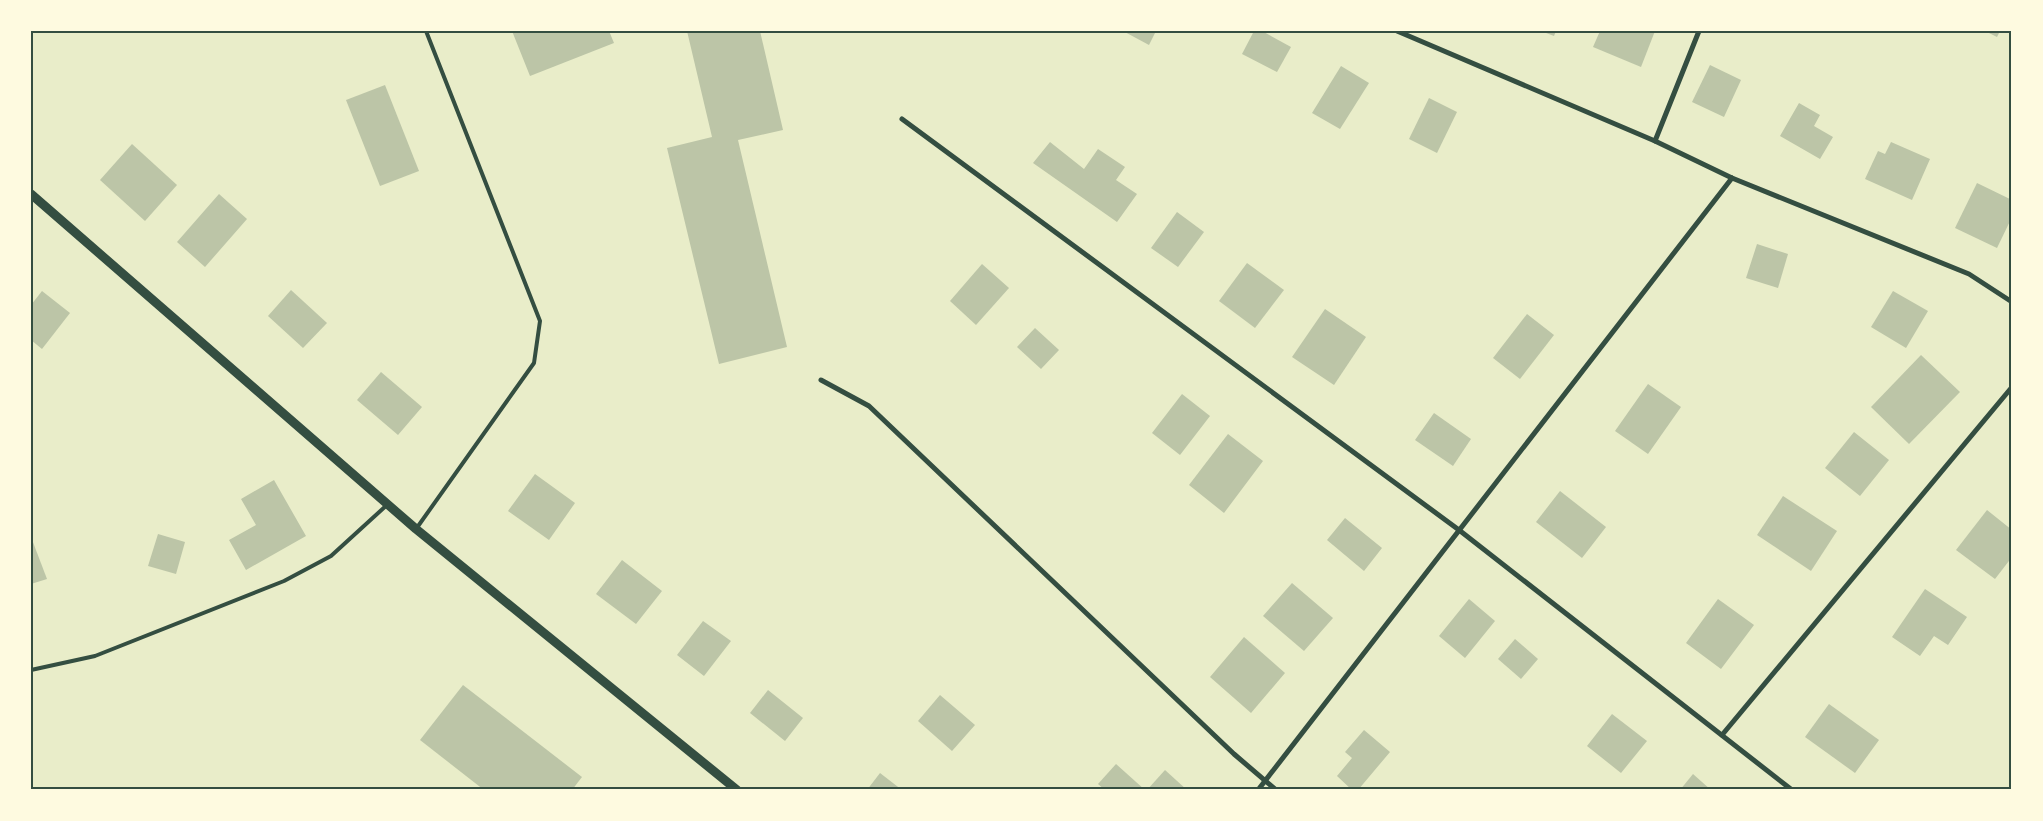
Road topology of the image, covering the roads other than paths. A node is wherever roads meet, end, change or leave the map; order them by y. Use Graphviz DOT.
graph roads {
  1 [pos="426,31"];
  2 [pos="1397,31"];
  3 [pos="1699,31"];
  4 [pos="902,119"];
  5 [pos="1655,141"];
  6 [pos="1732,178"];
  7 [pos="31,194"];
  8 [pos="2012,302"];
  9 [pos="821,380"];
  10 [pos="2012,387"];
  11 [pos="388,504"];
  12 [pos="416,529"];
  13 [pos="1459,530"];
  14 [pos="31,670"];
  15 [pos="1722,736"];
  16 [pos="1265,781"];
  17 [pos="738,790"];
  18 [pos="1258,790"];
  19 [pos="1276,790"];
  20 [pos="1792,790"];
  1 -- 12 [label="lane"];
  2 -- 5 [label="street"];
  3 -- 5 [label="street"];
  4 -- 13 [label="street"];
  5 -- 6 [label="street"];
  6 -- 8 [label="street"];
  6 -- 13 [label="street"];
  7 -- 11 [label="street"];
  9 -- 16 [label="street"];
  10 -- 15 [label="street"];
  11 -- 12 [label="street"];
  11 -- 14 [label="lane"];
  12 -- 17 [label="street"];
  13 -- 15 [label="street"];
  13 -- 16 [label="street"];
  15 -- 20 [label="street"];
  16 -- 18 [label="street"];
  16 -- 19 [label="street"];
}
